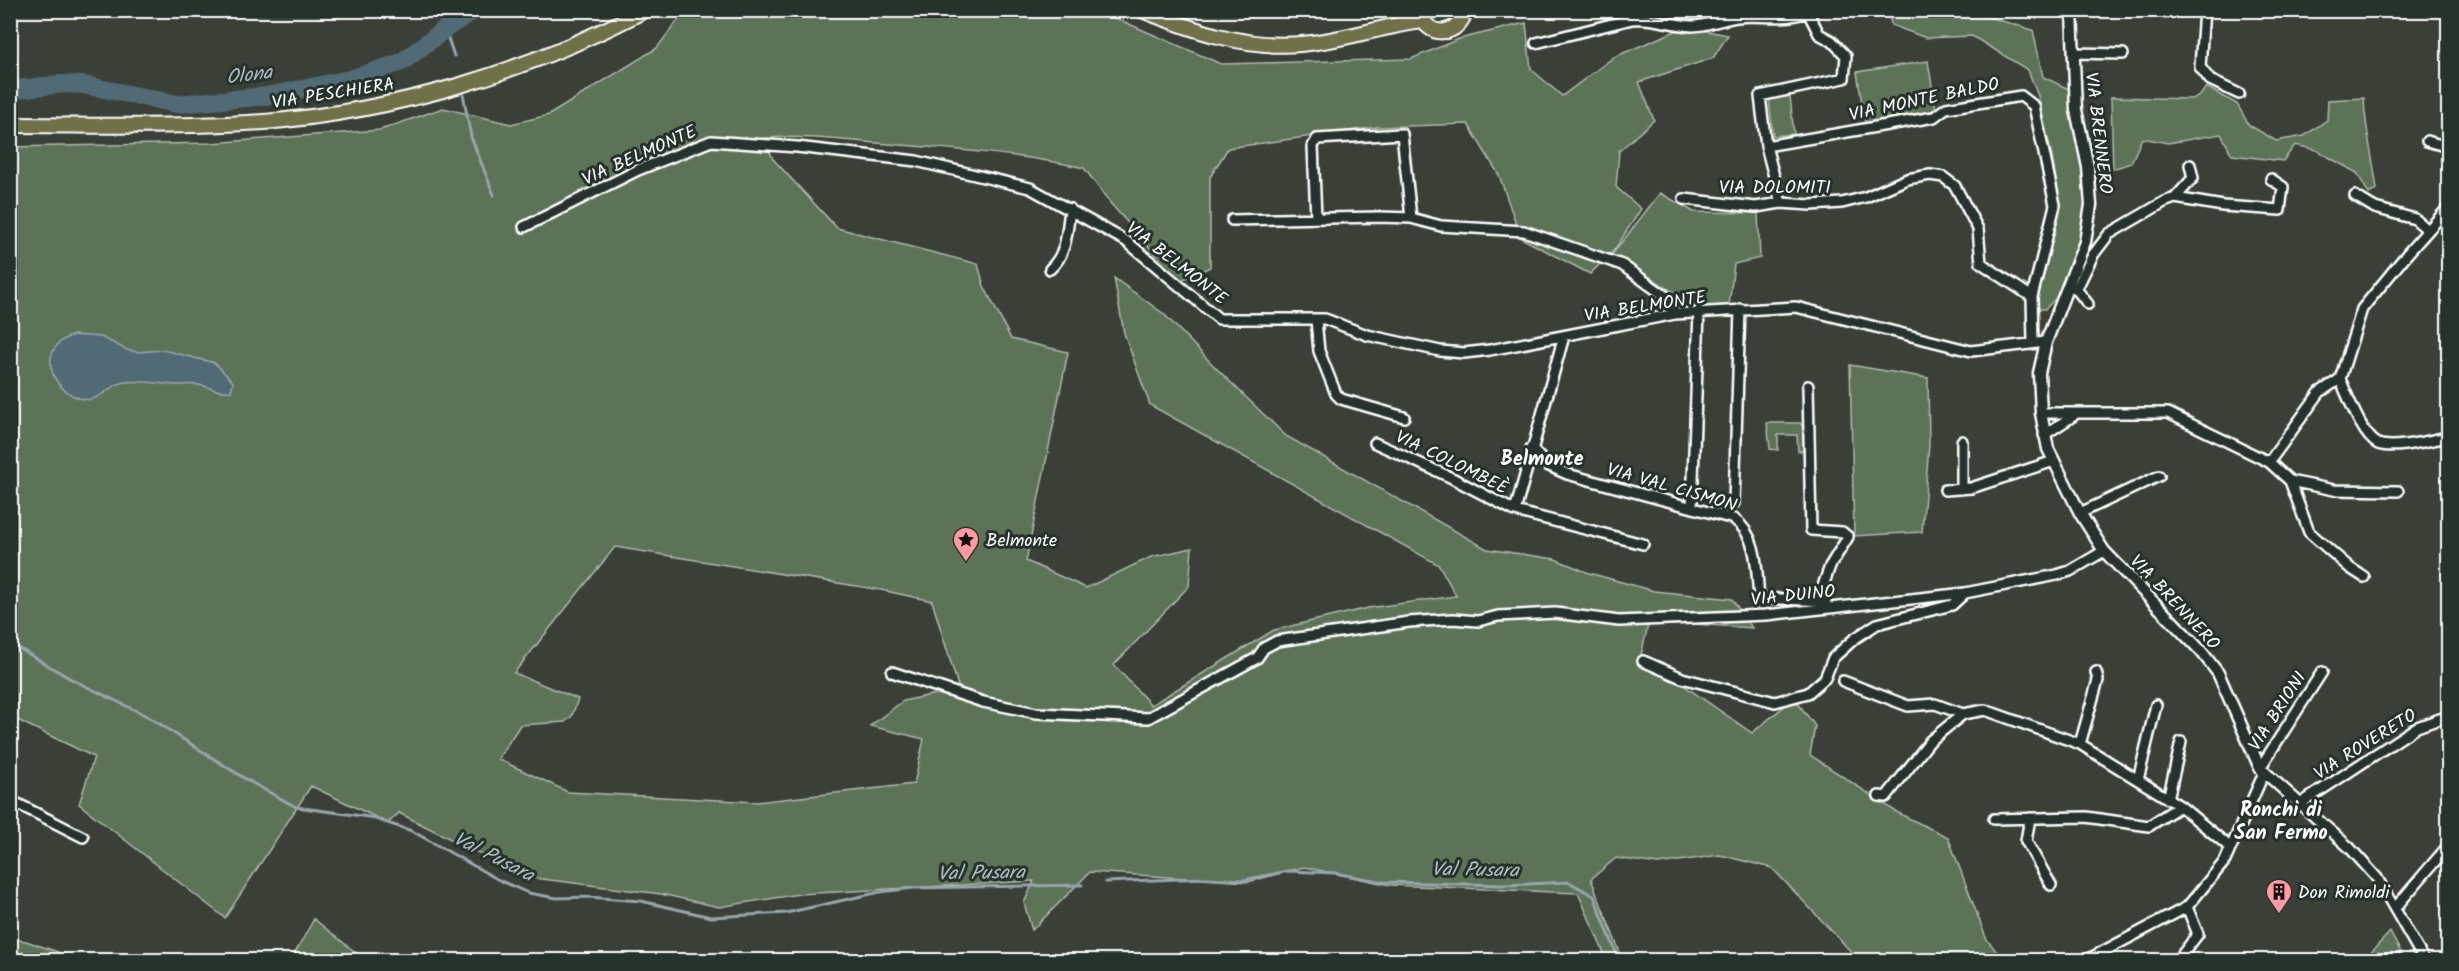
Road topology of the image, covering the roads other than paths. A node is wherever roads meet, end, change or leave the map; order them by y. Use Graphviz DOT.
graph roads {
  1 [pos="645,10"];
  2 [pos="1142,10"];
  3 [pos="2072,10"];
  4 [pos="2204,10"];
  5 [pos="1809,11"];
  6 [pos="1468,12"];
  7 [pos="1418,14"];
  8 [pos="1536,43"];
  9 [pos="2073,53"];
  10 [pos="2123,54"];
  11 [pos="2239,94"];
  12 [pos="10,125"];
  13 [pos="2427,141"];
  14 [pos="1766,146"];
  15 [pos="2448,147"];
  16 [pos="2190,165"];
  17 [pos="2271,178"];
  18 [pos="2355,195"];
  19 [pos="2175,198"];
  20 [pos="1684,199"];
  21 [pos="1781,203"];
  22 [pos="2448,208"];
  23 [pos="1070,209"];
  24 [pos="1316,218"];
  25 [pos="1411,218"];
  26 [pos="1232,220"];
  27 [pos="524,227"];
  28 [pos="2428,230"];
  29 [pos="1050,269"];
  30 [pos="2072,288"];
  31 [pos="2032,297"];
  32 [pos="2088,304"];
  33 [pos="1740,309"];
  34 [pos="1699,311"];
  35 [pos="1675,314"];
  36 [pos="1316,320"];
  37 [pos="1564,336"];
  38 [pos="2046,342"];
  39 [pos="2033,343"];
  40 [pos="2340,379"];
  41 [pos="1808,386"];
  42 [pos="2041,413"];
  43 [pos="2078,414"];
  44 [pos="1404,417"];
  45 [pos="2044,435"];
  46 [pos="2448,437"];
  47 [pos="1962,441"];
  48 [pos="1375,443"];
  49 [pos="1531,448"];
  50 [pos="2054,461"];
  51 [pos="2269,462"];
  52 [pos="2159,476"];
  53 [pos="2290,481"];
  54 [pos="1962,489"];
  55 [pos="1946,490"];
  56 [pos="2398,491"];
  57 [pos="1734,503"];
  58 [pos="1692,507"];
  59 [pos="1515,511"];
  60 [pos="2080,513"];
  61 [pos="1643,544"];
  62 [pos="2104,551"];
  63 [pos="2070,571"];
  64 [pos="2364,577"];
  65 [pos="2028,587"];
  66 [pos="1989,589"];
  67 [pos="1965,593"];
  68 [pos="1981,597"];
  69 [pos="1825,605"];
  70 [pos="1643,661"];
  71 [pos="892,672"];
  72 [pos="2096,672"];
  73 [pos="2322,672"];
  74 [pos="1843,681"];
  75 [pos="2156,705"];
  76 [pos="1963,714"];
  77 [pos="2448,716"];
  78 [pos="2181,742"];
  79 [pos="2080,744"];
  80 [pos="2262,770"];
  81 [pos="2138,780"];
  82 [pos="1879,796"];
  83 [pos="2168,798"];
  84 [pos="10,800"];
  85 [pos="2300,804"];
  86 [pos="2180,806"];
  87 [pos="2030,818"];
  88 [pos="1994,819"];
  89 [pos="83,837"];
  90 [pos="2448,846"];
  91 [pos="2230,848"];
  92 [pos="2051,885"];
  93 [pos="2187,907"];
  94 [pos="2396,907"];
  95 [pos="2087,960"];
  96 [pos="2178,960"];
  97 [pos="2424,960"];
  1 -- 12 [label="main road, VIA PESCHIERA"];
  2 -- 7 [label="main road"];
  3 -- 9 [label="street, VIA BRENNERO"];
  4 -- 11 [label="street"];
  5 -- 8 [label="street"];
  5 -- 14 [label="street"];
  6 -- 7 [label="main road"];
  9 -- 10 [label="street, VIA BRENNERO"];
  9 -- 30 [label="street, VIA BRENNERO"];
  13 -- 15 [label="street"];
  14 -- 21 [label="street"];
  14 -- 31 [label="street, VIA MONTE BALDO"];
  16 -- 19 [label="street"];
  17 -- 19 [label="street"];
  18 -- 28 [label="street"];
  19 -- 30 [label="street"];
  20 -- 21 [label="street, VIA DOLOMITI"];
  21 -- 31 [label="street, VIA DOLOMITI"];
  22 -- 28 [label="street"];
  23 -- 27 [label="street, VIA BELMONTE"];
  23 -- 29 [label="street"];
  23 -- 36 [label="street, VIA BELMONTE"];
  24 -- 25 [label="street"];
  24 -- 25 [label="street"];
  24 -- 26 [label="street"];
  25 -- 35 [label="street"];
  28 -- 40 [label="street"];
  30 -- 32 [label="street"];
  30 -- 38 [label="street, VIA BRENNERO"];
  31 -- 39 [label="street"];
  33 -- 34 [label="street, VIA BELMONTE"];
  33 -- 39 [label="street, VIA BELMONTE"];
  33 -- 57 [label="street"];
  34 -- 35 [label="street, VIA BELMONTE"];
  34 -- 58 [label="street"];
  35 -- 37 [label="street, VIA BELMONTE"];
  36 -- 37 [label="street, VIA BELMONTE"];
  36 -- 44 [label="street"];
  37 -- 49 [label="street, VIA COLOMBEÈ"];
  38 -- 39 [label="street, VIA BELMONTE"];
  38 -- 42 [label="street, VIA BRENNERO"];
  40 -- 46 [label="street"];
  40 -- 51 [label="street"];
  41 -- 69 [label="street"];
  42 -- 43 [label="street"];
  42 -- 45 [label="street, VIA BRENNERO"];
  43 -- 45 [label="street"];
  43 -- 51 [label="street"];
  45 -- 50 [label="street, VIA BRENNERO"];
  47 -- 54 [label="street"];
  48 -- 59 [label="street, VIA COLOMBEÈ"];
  49 -- 58 [label="street, VIA VAL CISMON"];
  49 -- 59 [label="street, VIA COLOMBEÈ"];
  50 -- 54 [label="street"];
  50 -- 60 [label="street, VIA BRENNERO"];
  51 -- 53 [label="street"];
  52 -- 60 [label="street"];
  53 -- 56 [label="street"];
  53 -- 64 [label="street"];
  54 -- 55 [label="street"];
  58 -- 69 [label="street, VIA VAL CISMON"];
  59 -- 61 [label="street, VIA COLOMBEÈ"];
  60 -- 62 [label="street, VIA BRENNERO"];
  62 -- 63 [label="street, VIA DUINO"];
  62 -- 80 [label="street, VIA BRENNERO"];
  63 -- 65 [label="street"];
  63 -- 66 [label="street, VIA DUINO"];
  66 -- 67 [label="street, VIA DUINO"];
  66 -- 68 [label="street"];
  67 -- 69 [label="street, VIA DUINO"];
  67 -- 70 [label="street"];
  69 -- 71 [label="street, VIA DUINO"];
  72 -- 79 [label="street"];
  73 -- 80 [label="street, VIA BRIONI"];
  74 -- 76 [label="street"];
  75 -- 81 [label="street"];
  76 -- 79 [label="street"];
  76 -- 82 [label="street"];
  77 -- 85 [label="street, VIA ROVERETO"];
  78 -- 83 [label="street"];
  79 -- 81 [label="street"];
  80 -- 85 [label="street, VIA BRENNERO"];
  80 -- 91 [label="street, VIA BRIONI"];
  81 -- 83 [label="street"];
  83 -- 86 [label="street"];
  84 -- 89 [label="street"];
  85 -- 94 [label="street"];
  86 -- 87 [label="street"];
  86 -- 91 [label="street"];
  87 -- 88 [label="street"];
  87 -- 92 [label="street"];
  90 -- 94 [label="street"];
  91 -- 93 [label="street, VIA BRIONI"];
  93 -- 95 [label="street"];
  93 -- 96 [label="street"];
  94 -- 97 [label="street"];
}
